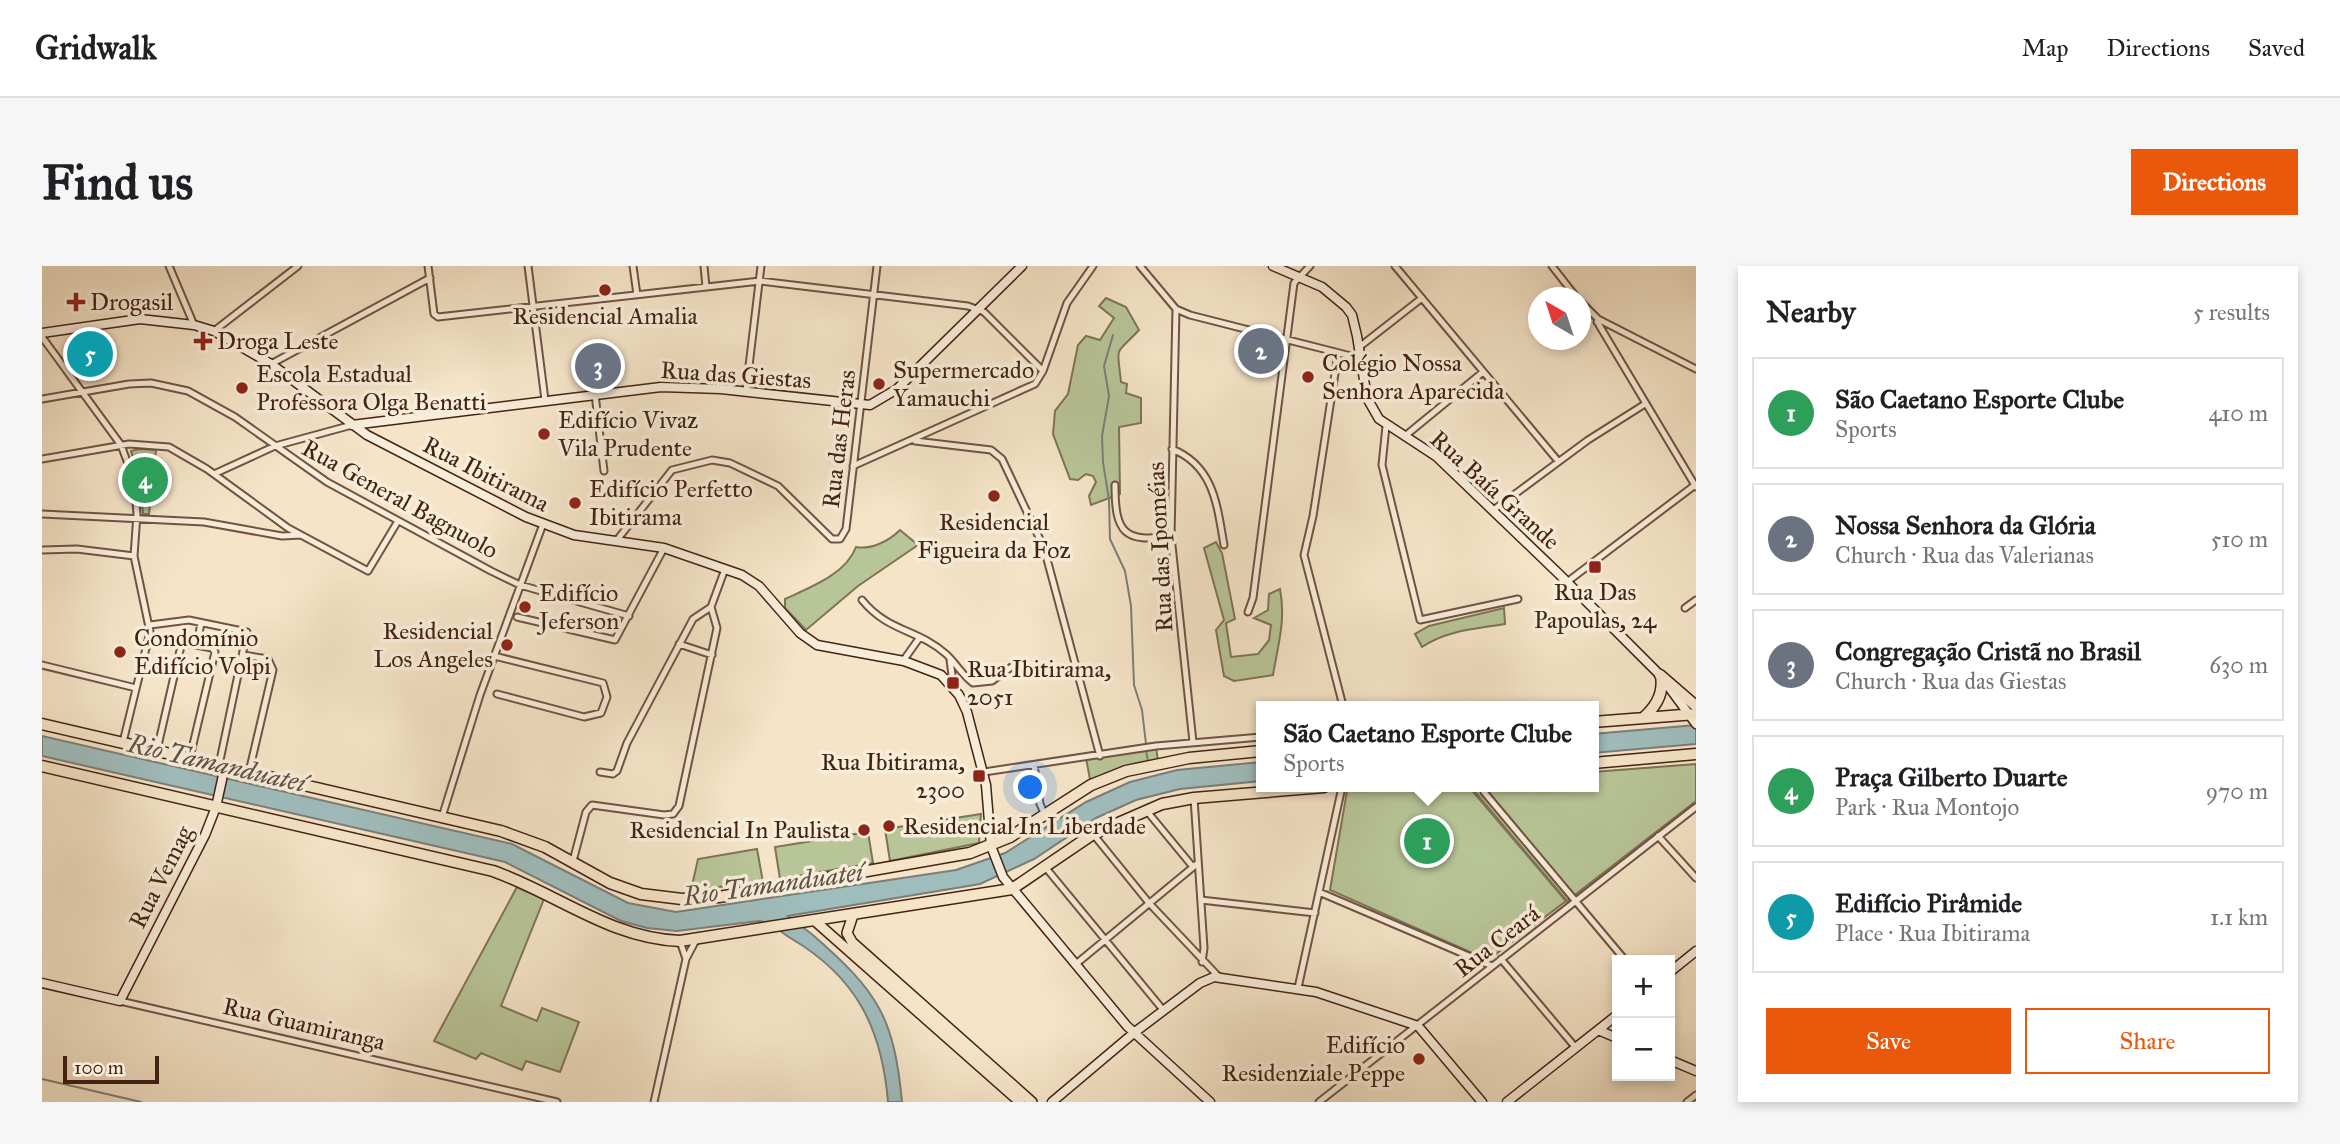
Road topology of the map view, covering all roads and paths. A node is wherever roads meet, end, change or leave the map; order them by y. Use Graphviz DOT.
graph roads {
  1 [pos="169,266"];
  2 [pos="298,266"];
  3 [pos="428,266"];
  4 [pos="528,266"];
  5 [pos="633,266"];
  6 [pos="704,266"];
  7 [pos="761,266"];
  8 [pos="877,266"];
  9 [pos="1022,266"];
  10 [pos="1093,266"];
  11 [pos="1140,266"];
  12 [pos="1273,266"];
  13 [pos="1310,266"];
  14 [pos="1395,266"];
  15 [pos="1552,266"];
  16 [pos="1297,277"];
  17 [pos="429,278"];
  18 [pos="760,281"];
  19 [pos="706,287"];
  20 [pos="1569,287"];
  21 [pos="874,294"];
  22 [pos="637,295"];
  23 [pos="1422,298"];
  24 [pos="534,308"];
  25 [pos="979,309"];
  26 [pos="1176,309"];
  27 [pos="1591,312"];
  28 [pos="1600,321"];
  29 [pos="194,325"];
  30 [pos="214,331"];
  31 [pos="42,335"];
  32 [pos="1285,341"];
  33 [pos="1357,348"];
  34 [pos="1338,354"];
  35 [pos="1359,358"];
  36 [pos="271,364"];
  37 [pos="1696,369"];
  38 [pos="1043,371"];
  39 [pos="1483,372"];
  40 [pos="746,391"];
  41 [pos="84,392"];
  42 [pos="595,394"];
  43 [pos="42,399"];
  44 [pos="545,400"];
  45 [pos="860,404"];
  46 [pos="1645,404"];
  47 [pos="352,425"];
  48 [pos="1386,426"];
  49 [pos="1405,436"];
  50 [pos="915,441"];
  51 [pos="121,445"];
  52 [pos="275,446"];
  53 [pos="1171,449"];
  54 [pos="42,459"];
  55 [pos="1558,461"];
  56 [pos="853,466"];
  57 [pos="604,471"];
  58 [pos="214,474"];
  59 [pos="1115,485"];
  60 [pos="1696,486"];
  61 [pos="1492,511"];
  62 [pos="42,514"];
  63 [pos="137,520"];
  64 [pos="398,521"];
  65 [pos="543,524"];
  66 [pos="301,536"];
  67 [pos="1171,536"];
  68 [pos="617,540"];
  69 [pos="1224,545"];
  70 [pos="664,548"];
  71 [pos="42,550"];
  72 [pos="134,556"];
  73 [pos="725,569"];
  74 [pos="1567,582"];
  75 [pos="520,584"];
  76 [pos="862,600"];
  77 [pos="1518,600"];
  78 [pos="1696,600"];
  79 [pos="711,607"];
  80 [pos="1685,608"];
  81 [pos="1248,612"];
  82 [pos="629,616"];
  83 [pos="517,617"];
  84 [pos="201,623"];
  85 [pos="150,625"];
  86 [pos="920,637"];
  87 [pos="679,644"];
  88 [pos="197,645"];
  89 [pos="243,654"];
  90 [pos="947,654"];
  91 [pos="712,655"];
  92 [pos="494,656"];
  93 [pos="903,661"];
  94 [pos="1017,663"];
  95 [pos="42,665"];
  96 [pos="1661,675"];
  97 [pos="950,684"];
  98 [pos="136,688"];
  99 [pos="497,694"];
  100 [pos="1342,701"];
  101 [pos="1694,716"];
  102 [pos="1643,718"];
  103 [pos="1599,722"];
  104 [pos="42,724"];
  105 [pos="1256,737"];
  106 [pos="1193,741"];
  107 [pos="123,742"];
  108 [pos="157,750"];
  109 [pos="1256,751"];
  110 [pos="1696,754"];
  111 [pos="1100,756"];
  112 [pos="190,757"];
  113 [pos="1599,762"];
  114 [pos="1034,765"];
  115 [pos="42,766"];
  116 [pos="223,768"];
  117 [pos="249,772"];
  118 [pos="600,772"];
  119 [pos="984,772"];
  120 [pos="1265,792"];
  121 [pos="1341,792"];
  122 [pos="1484,792"];
  123 [pos="1194,798"];
  124 [pos="218,803"];
  125 [pos="1696,807"];
  126 [pos="1146,810"];
  127 [pos="1045,814"];
  128 [pos="442,817"];
  129 [pos="1093,834"];
  130 [pos="1658,835"];
  131 [pos="992,849"];
  132 [pos="573,861"];
  133 [pos="1196,865"];
  134 [pos="1046,868"];
  135 [pos="1696,878"];
  136 [pos="1009,885"];
  137 [pos="1319,892"];
  138 [pos="1201,900"];
  139 [pos="1574,902"];
  140 [pos="1149,903"];
  141 [pos="1315,913"];
  142 [pos="853,915"];
  143 [pos="810,922"];
  144 [pos="696,940"];
  145 [pos="1105,940"];
  146 [pos="680,941"];
  147 [pos="1696,951"];
  148 [pos="1621,955"];
  149 [pos="686,959"];
  150 [pos="1502,959"];
  151 [pos="1076,964"];
  152 [pos="1204,964"];
  153 [pos="1492,966"];
  154 [pos="1675,968"];
  155 [pos="1220,978"];
  156 [pos="1206,980"];
  157 [pos="42,983"];
  158 [pos="1298,988"];
  159 [pos="120,1001"];
  160 [pos="1164,1011"];
  161 [pos="1613,1018"];
  162 [pos="1418,1026"];
  163 [pos="1601,1028"];
  164 [pos="1135,1032"];
  165 [pos="1612,1035"];
  166 [pos="1576,1048"];
  167 [pos="1675,1062"];
  168 [pos="1696,1071"];
  169 [pos="1696,1095"];
  170 [pos="557,1102"];
  171 [pos="654,1102"];
  172 [pos="1020,1102"];
  173 [pos="1032,1102"];
  174 [pos="1052,1102"];
  175 [pos="1210,1102"];
  176 [pos="1319,1102"];
  177 [pos="1482,1102"];
  178 [pos="1507,1102"];
  179 [pos="1687,1102"];
  1 -- 29 [label="street"];
  2 -- 30 [label="street"];
  3 -- 17 [label="street"];
  4 -- 24 [label="street"];
  5 -- 22 [label="street"];
  6 -- 19 [label="street"];
  7 -- 18 [label="street"];
  8 -- 21 [label="street, Rua das Heras"];
  9 -- 25 [label="main road, Rua das Giestas"];
  10 -- 38 [label="street"];
  11 -- 26 [label="street"];
  12 -- 16 [label="main road, Rua Baía Grande"];
  13 -- 16 [label="street"];
  14 -- 23 [label="street"];
  15 -- 20 [label="street"];
  16 -- 32 [label="street"];
  16 -- 33 [label="main road, Rua Baía Grande"];
  17 -- 24 [label="street"];
  17 -- 36 [label="street"];
  18 -- 19 [label="street"];
  18 -- 21 [label="street"];
  18 -- 40 [label="street"];
  19 -- 22 [label="street"];
  21 -- 25 [label="street"];
  21 -- 45 [label="street, Rua das Heras"];
  22 -- 24 [label="street"];
  23 -- 33 [label="street"];
  23 -- 39 [label="street"];
  24 -- 44 [label="street"];
  25 -- 38 [label="street"];
  25 -- 45 [label="main road, Rua das Giestas"];
  26 -- 32 [label="street"];
  26 -- 53 [label="street, Rua das Ipoméias"];
  27 -- 28 [label="street"];
  28 -- 37 [label="street"];
  28 -- 46 [label="street"];
  29 -- 30 [label="main road, Rua Ibitirama"];
  29 -- 31 [label="main road, Rua Ibitirama"];
  30 -- 36 [label="main road, Rua Ibitirama"];
  31 -- 41 [label="street"];
  32 -- 34 [label="street"];
  32 -- 81 [label="street"];
  33 -- 35 [label="main road, Rua Baía Grande"];
  34 -- 35 [label="street"];
  34 -- 100 [label="street"];
  35 -- 48 [label="main road, Rua Baía Grande"];
  36 -- 47 [label="main road, Rua Ibitirama"];
  38 -- 50 [label="street"];
  39 -- 49 [label="street"];
  39 -- 55 [label="street"];
  40 -- 42 [label="main road, Rua das Giestas"];
  40 -- 45 [label="main road, Rua das Giestas"];
  41 -- 43 [label="street, Rua General Bagnuolo"];
  41 -- 51 [label="street"];
  41 -- 52 [label="street, Rua General Bagnuolo"];
  42 -- 44 [label="main road, Rua das Giestas"];
  42 -- 57 [label="street"];
  44 -- 47 [label="main road, Rua das Giestas"];
  45 -- 56 [label="street, Rua das Heras"];
  46 -- 55 [label="street"];
  46 -- 60 [label="street"];
  47 -- 52 [label="street"];
  47 -- 65 [label="main road, Rua Ibitirama"];
  48 -- 49 [label="main road, Rua Baía Grande"];
  48 -- 77 [label="street"];
  49 -- 61 [label="main road, Rua Baía Grande"];
  50 -- 56 [label="street"];
  50 -- 111 [label="street"];
  51 -- 54 [label="street"];
  51 -- 58 [label="street"];
  51 -- 63 [label="street"];
  52 -- 58 [label="street"];
  52 -- 64 [label="street, Rua General Bagnuolo"];
  53 -- 67 [label="street, Rua das Ipoméias"];
  53 -- 69 [label="street"];
  55 -- 61 [label="street"];
  56 -- 68 [label="street, Rua das Heras"];
  58 -- 66 [label="street"];
  59 -- 67 [label="street"];
  60 -- 74 [label="street"];
  61 -- 74 [label="main road, Rua Baía Grande"];
  62 -- 63 [label="street"];
  63 -- 66 [label="street"];
  63 -- 72 [label="street"];
  64 -- 66 [label="street"];
  64 -- 75 [label="street, Rua General Bagnuolo"];
  65 -- 68 [label="main road, Rua Ibitirama"];
  65 -- 75 [label="street"];
  67 -- 106 [label="street, Rua das Ipoméias"];
  68 -- 70 [label="main road, Rua Ibitirama"];
  70 -- 73 [label="main road, Rua Ibitirama"];
  70 -- 82 [label="street"];
  71 -- 72 [label="street"];
  72 -- 85 [label="street"];
  73 -- 79 [label="street"];
  73 -- 93 [label="main road, Rua Ibitirama"];
  74 -- 96 [label="main road, Rua Baía Grande"];
  75 -- 82 [label="street, Rua General Bagnuolo"];
  75 -- 92 [label="street"];
  76 -- 86 [label="street"];
  78 -- 80 [label="street"];
  79 -- 87 [label="street"];
  79 -- 91 [label="street"];
  82 -- 83 [label="street"];
  84 -- 85 [label="street"];
  84 -- 88 [label="street"];
  84 -- 89 [label="street"];
  85 -- 98 [label="street"];
  86 -- 90 [label="street"];
  86 -- 93 [label="street"];
  87 -- 91 [label="street"];
  87 -- 118 [label="street"];
  88 -- 108 [label="street"];
  88 -- 112 [label="street"];
  89 -- 116 [label="street"];
  89 -- 117 [label="street"];
  90 -- 94 [label="street"];
  90 -- 97 [label="street"];
  91 -- 132 [label="street"];
  92 -- 99 [label="street"];
  92 -- 128 [label="street"];
  93 -- 97 [label="main road, Rua Ibitirama"];
  95 -- 98 [label="street"];
  96 -- 101 [label="highway"];
  96 -- 102 [label="highway"];
  97 -- 119 [label="main road"];
  98 -- 107 [label="street"];
  101 -- 102 [label="highway"];
  102 -- 103 [label="highway"];
  104 -- 107 [label="highway"];
  105 -- 106 [label="street"];
  106 -- 111 [label="street"];
  107 -- 108 [label="highway"];
  108 -- 112 [label="highway"];
  109 -- 127 [label="highway"];
  110 -- 113 [label="highway"];
  111 -- 114 [label="street"];
  112 -- 116 [label="highway"];
  114 -- 119 [label="street"];
  114 -- 127 [label="street"];
  115 -- 124 [label="highway"];
  116 -- 117 [label="highway"];
  116 -- 124 [label="main road, Rua Vemag"];
  117 -- 128 [label="highway"];
  119 -- 131 [label="main road"];
  120 -- 123 [label="highway"];
  121 -- 137 [label="street"];
  122 -- 139 [label="street"];
  123 -- 126 [label="highway"];
  123 -- 133 [label="street"];
  124 -- 146 [label="highway"];
  124 -- 159 [label="main road, Rua Vemag"];
  125 -- 130 [label="street, Rua Ceará"];
  126 -- 129 [label="highway"];
  126 -- 133 [label="street"];
  127 -- 131 [label="highway"];
  128 -- 132 [label="highway"];
  129 -- 134 [label="highway"];
  129 -- 140 [label="street"];
  130 -- 135 [label="street"];
  130 -- 139 [label="street, Rua Ceará"];
  131 -- 132 [label="highway"];
  131 -- 136 [label="main road"];
  133 -- 138 [label="street"];
  133 -- 140 [label="street"];
  134 -- 136 [label="highway"];
  134 -- 145 [label="street"];
  136 -- 142 [label="highway"];
  136 -- 151 [label="main road"];
  137 -- 141 [label="street"];
  137 -- 153 [label="street"];
  138 -- 141 [label="street"];
  138 -- 152 [label="street"];
  139 -- 148 [label="street"];
  139 -- 150 [label="street, Rua Ceará"];
  140 -- 145 [label="street"];
  140 -- 152 [label="street"];
  141 -- 158 [label="street"];
  142 -- 143 [label="highway"];
  142 -- 173 [label="main road"];
  143 -- 144 [label="highway"];
  143 -- 172 [label="main road"];
  144 -- 146 [label="highway"];
  144 -- 149 [label="street"];
  145 -- 151 [label="street"];
  145 -- 160 [label="street"];
  146 -- 149 [label="street"];
  147 -- 154 [label="main road"];
  149 -- 171 [label="street"];
  150 -- 153 [label="street, Rua Ceará"];
  150 -- 166 [label="street"];
  151 -- 164 [label="main road"];
  152 -- 155 [label="street"];
  152 -- 156 [label="street"];
  153 -- 162 [label="street, Rua Ceará"];
  155 -- 156 [label="main road"];
  155 -- 158 [label="main road"];
  156 -- 160 [label="main road"];
  157 -- 159 [label="main road, Rua Guamiranga"];
  158 -- 162 [label="main road"];
  159 -- 170 [label="street, Rua Guamiranga"];
  160 -- 164 [label="main road"];
  161 -- 163 [label="main road"];
  162 -- 176 [label="street, Rua Ceará"];
  162 -- 177 [label="main road"];
  163 -- 165 [label="main road"];
  163 -- 166 [label="main road"];
  164 -- 174 [label="main road"];
  164 -- 175 [label="main road"];
  166 -- 178 [label="main road"];
  167 -- 168 [label="main road"];
  169 -- 179 [label="street"];
}
